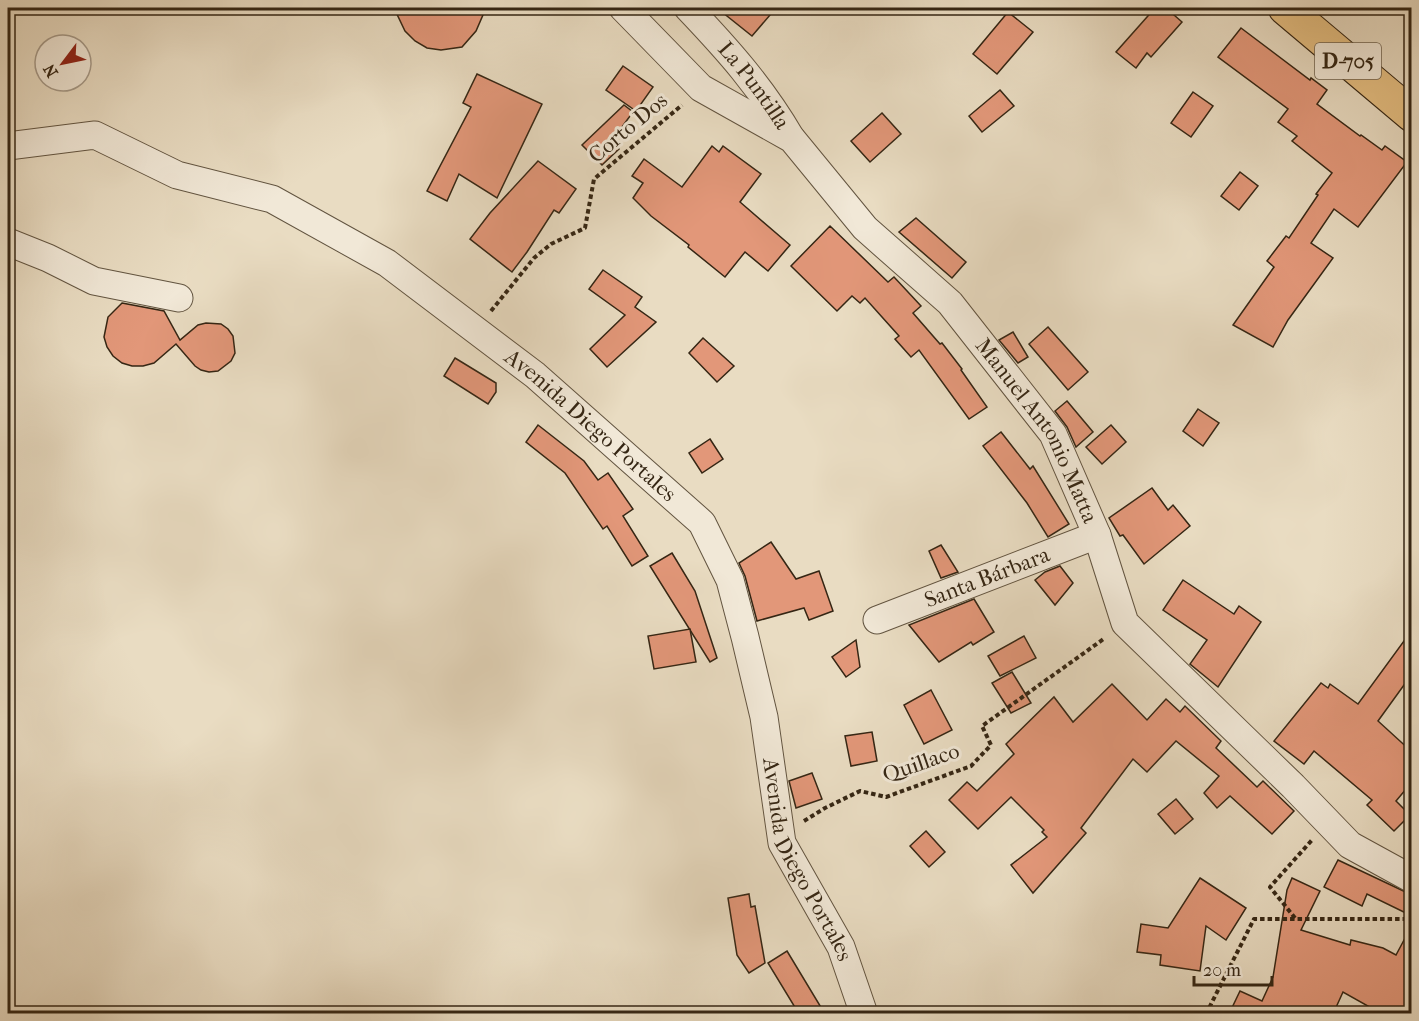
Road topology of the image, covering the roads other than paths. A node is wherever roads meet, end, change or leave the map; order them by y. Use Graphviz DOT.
graph roads {
  1 [pos="623,8"];
  2 [pos="688,8"];
  3 [pos="1285,8"];
  4 [pos="1412,115"];
  5 [pos="792,139"];
  6 [pos="8,146"];
  7 [pos="8,242"];
  8 [pos="179,298"];
  9 [pos="1097,534"];
  10 [pos="877,620"];
  11 [pos="1412,879"];
  12 [pos="864,1014"];
  1 -- 5 [label="street, Manuel Antonio Matta"];
  2 -- 5 [label="street, La Puntilla"];
  3 -- 4 [label="main road, D-705"];
  5 -- 9 [label="street, Manuel Antonio Matta"];
  6 -- 12 [label="street, Avenida Diego Portales"];
  7 -- 8 [label="street"];
  9 -- 10 [label="street, Santa Bárbara"];
  9 -- 11 [label="street, Manuel Antonio Matta"];
}
